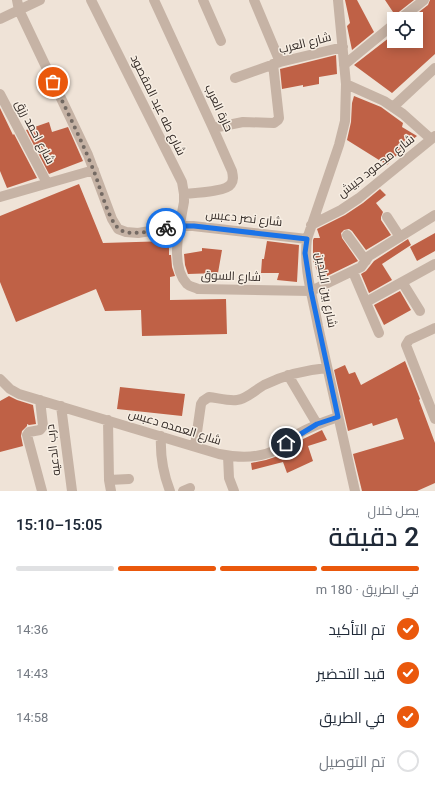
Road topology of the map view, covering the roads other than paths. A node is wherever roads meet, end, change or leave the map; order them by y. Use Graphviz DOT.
graph roads {
  1 [pos="40,0"];
  2 [pos="91,0"];
  3 [pos="154,0"];
  4 [pos="203,0"];
  5 [pos="254,0"];
  6 [pos="338,0"];
  7 [pos="424,0"];
  8 [pos="18,5"];
  9 [pos="409,12"];
  10 [pos="0,19"];
  11 [pos="387,30"];
  12 [pos="221,41"];
  13 [pos="343,48"];
  14 [pos="276,63"];
  15 [pos="344,65"];
  16 [pos="435,68"];
  17 [pos="235,78"];
  18 [pos="346,84"];
  19 [pos="0,94"];
  20 [pos="393,107"];
  21 [pos="213,128"];
  22 [pos="433,137"];
  23 [pos="94,170"];
  24 [pos="47,183"];
  25 [pos="184,194"];
  26 [pos="0,197"];
  27 [pos="435,215"];
  28 [pos="387,217"];
  29 [pos="311,225"];
  30 [pos="180,226"];
  31 [pos="347,235"];
  32 [pos="400,236"];
  33 [pos="307,239"];
  34 [pos="366,261"];
  35 [pos="435,264"];
  36 [pos="353,272"];
  37 [pos="402,282"];
  38 [pos="311,291"];
  39 [pos="366,302"];
  40 [pos="420,311"];
  41 [pos="435,328"];
  42 [pos="379,333"];
  43 [pos="327,368"];
  44 [pos="288,375"];
  45 [pos="1,381"];
  46 [pos="40,400"];
  47 [pos="61,406"];
  48 [pos="338,417"];
  49 [pos="435,419"];
  50 [pos="108,420"];
  51 [pos="317,424"];
  52 [pos="160,436"];
  53 [pos="195,446"];
  54 [pos="228,456"];
  55 [pos="129,479"];
  56 [pos="109,480"];
  57 [pos="42,491"];
  58 [pos="72,491"];
  59 [pos="111,491"];
  60 [pos="170,491"];
  61 [pos="234,491"];
  62 [pos="355,491"];
  1 -- 8 [label="street"];
  2 -- 25 [label="street, شارع طه عبد المقصود"];
  3 -- 21 [label="street, حارة العرب"];
  4 -- 12 [label="street"];
  5 -- 14 [label="street"];
  6 -- 13 [label="street, شارع بين البلدين"];
  7 -- 9 [label="street"];
  8 -- 10 [label="street"];
  8 -- 23 [label="street"];
  11 -- 15 [label="street"];
  13 -- 14 [label="street, شارع العرب"];
  13 -- 15 [label="street, شارع بين البلدين"];
  14 -- 17 [label="street, شارع العرب"];
  14 -- 21 [label="street, شارع العرب"];
  15 -- 18 [label="street, شارع بين البلدين"];
  16 -- 20 [label="street"];
  18 -- 20 [label="street"];
  18 -- 29 [label="street, شارع بين البلدين"];
  19 -- 24 [label="street, شارع احمد رزق"];
  20 -- 22 [label="street"];
  21 -- 25 [label="street, حارة العرب"];
  22 -- 29 [label="street, شارع محمود حبيش"];
  23 -- 24 [label="street"];
  23 -- 30 [label="street, شارع نصر دعبس"];
  24 -- 26 [label="street"];
  25 -- 30 [label="street, شارع طه عبد المقصود"];
  27 -- 32 [label="street"];
  28 -- 32 [label="street"];
  29 -- 33 [label="street, شارع بين البلدين"];
  30 -- 33 [label="street, شارع نصر دعبس"];
  30 -- 38 [label="street, شارع السوق"];
  31 -- 34 [label="street"];
  32 -- 34 [label="street"];
  33 -- 38 [label="street, شارع بين البلدين"];
  34 -- 36 [label="street"];
  35 -- 37 [label="street"];
  36 -- 38 [label="street"];
  36 -- 39 [label="street"];
  37 -- 39 [label="street"];
  37 -- 40 [label="street"];
  38 -- 43 [label="street, شارع بين البلدين"];
  39 -- 42 [label="street"];
  41 -- 49 [label="street"];
  43 -- 44 [label="street"];
  43 -- 48 [label="street, شارع بين البلدين"];
  44 -- 51 [label="street"];
  44 -- 53 [label="street"];
  45 -- 46 [label="street, شارع العمده دعبس"];
  46 -- 47 [label="street, شارع العمده دعبس"];
  46 -- 57 [label="street"];
  47 -- 50 [label="street, شارع العمده دعبس"];
  47 -- 58 [label="street, درب الدعيه"];
  48 -- 51 [label="street, شارع العمده دعبس"];
  48 -- 62 [label="street, شارع بين البلدين"];
  50 -- 52 [label="street, شارع العمده دعبس"];
  50 -- 56 [label="street"];
  51 -- 54 [label="street, شارع العمده دعبس"];
  52 -- 53 [label="street, شارع العمده دعبس"];
  52 -- 60 [label="street"];
  53 -- 54 [label="street, شارع العمده دعبس"];
  54 -- 61 [label="street"];
  55 -- 56 [label="street"];
  56 -- 59 [label="street"];
}
